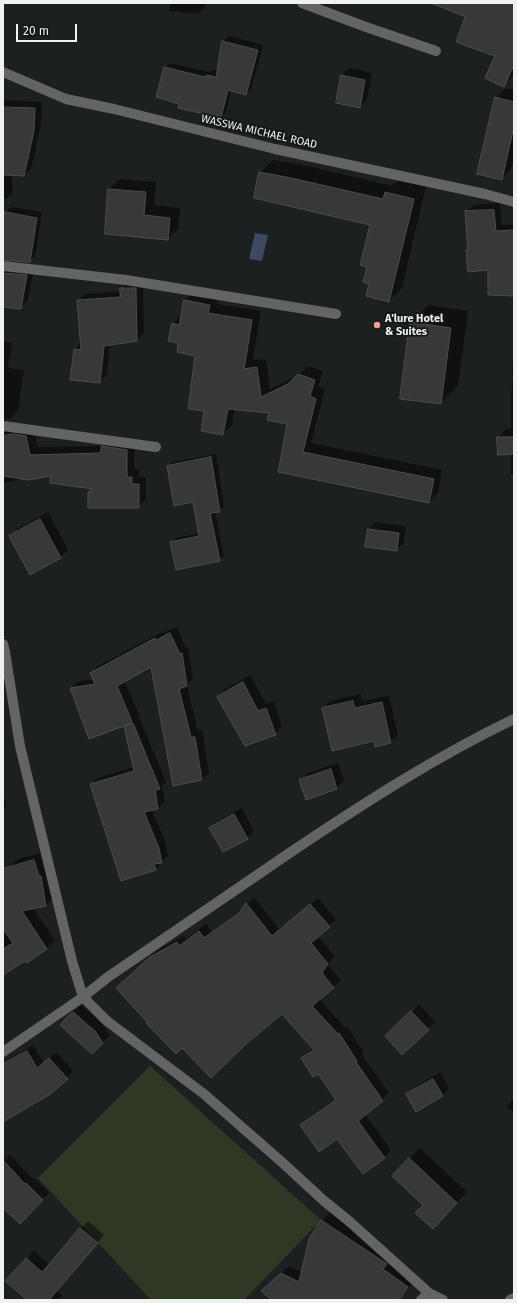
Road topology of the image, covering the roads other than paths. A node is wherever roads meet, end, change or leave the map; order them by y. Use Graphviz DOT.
graph roads {
  1 [pos="302,3"];
  2 [pos="436,51"];
  3 [pos="3,72"];
  4 [pos="514,202"];
  5 [pos="3,266"];
  6 [pos="336,314"];
  7 [pos="3,426"];
  8 [pos="156,447"];
  9 [pos="3,644"];
  10 [pos="514,719"];
  11 [pos="83,997"];
  12 [pos="3,1052"];
  13 [pos="429,1293"];
  14 [pos="514,1298"];
  15 [pos="421,1300"];
  16 [pos="444,1300"];
  17 [pos="510,1300"];
  1 -- 2 [label="street"];
  3 -- 4 [label="street, WASSWA MICHAEL ROAD"];
  5 -- 6 [label="street"];
  7 -- 8 [label="street"];
  9 -- 11 [label="street"];
  10 -- 11 [label="street"];
  11 -- 12 [label="street"];
  11 -- 13 [label="street"];
  13 -- 15 [label="street"];
  13 -- 16 [label="street"];
  14 -- 17 [label="street"];
}
